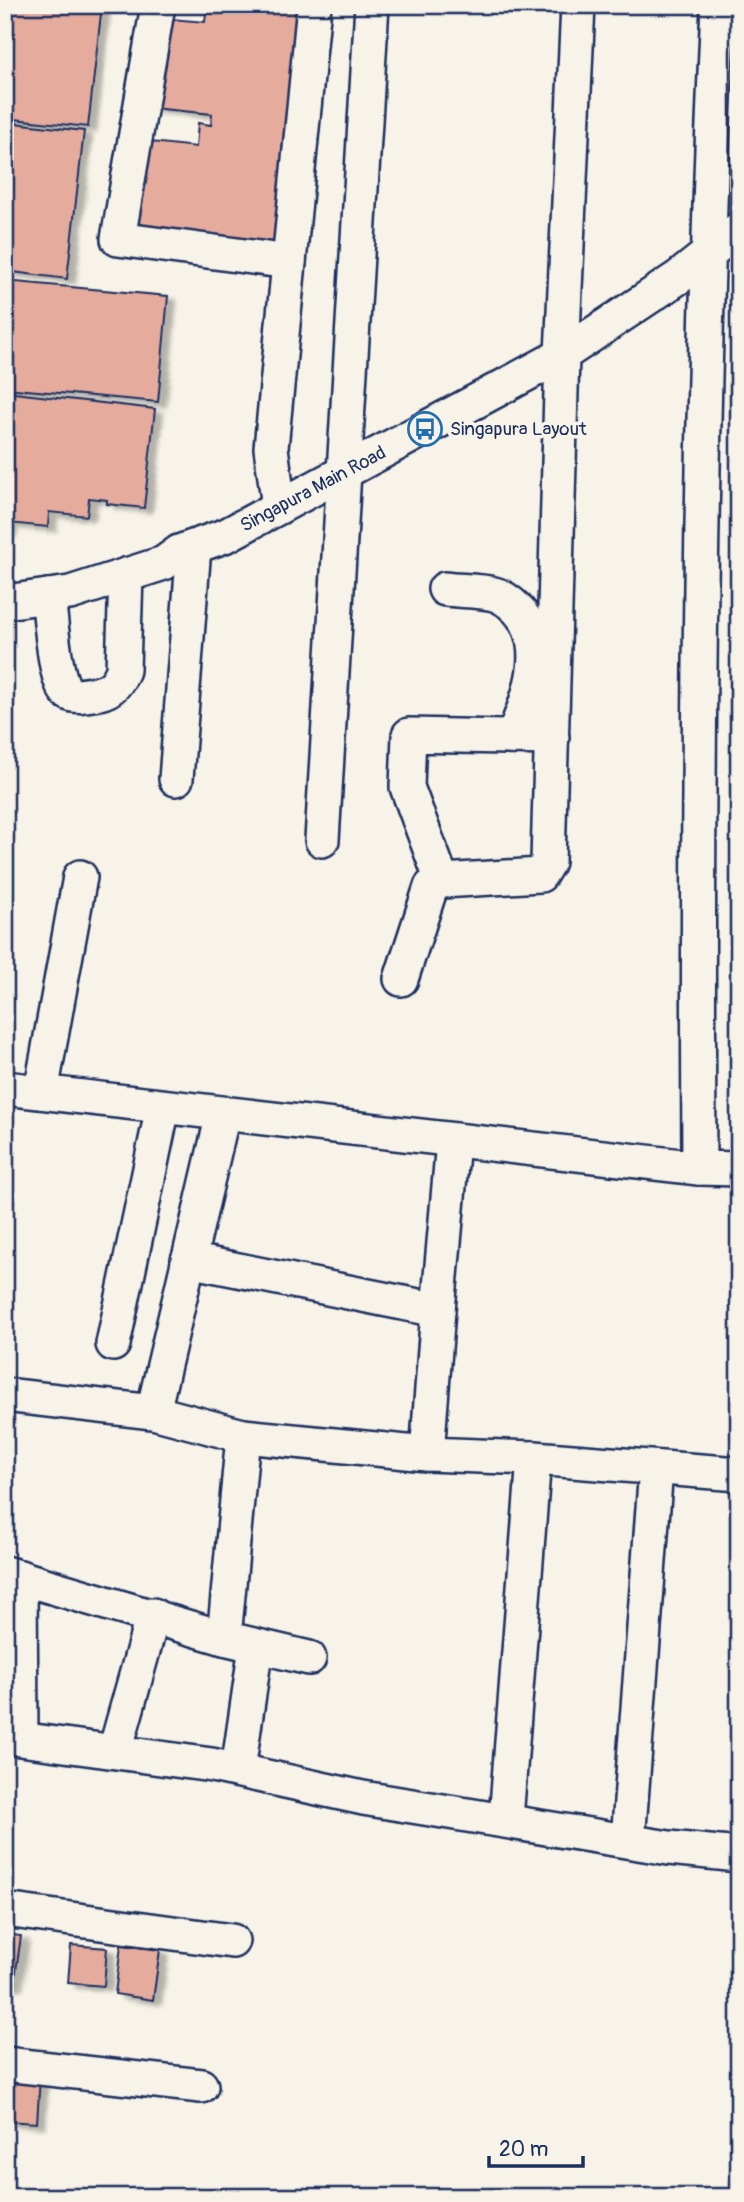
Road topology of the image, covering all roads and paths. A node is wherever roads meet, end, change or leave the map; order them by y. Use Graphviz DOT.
graph roads {
  1 [pos="158,5"];
  2 [pos="314,5"];
  3 [pos="372,5"];
  4 [pos="578,5"];
  5 [pos="718,5"];
  6 [pos="739,229"];
  7 [pos="706,255"];
  8 [pos="289,262"];
  9 [pos="562,355"];
  10 [pos="342,473"];
  11 [pos="279,507"];
  12 [pos="194,547"];
  13 [pos="126,575"];
  14 [pos="445,589"];
  15 [pos="48,596"];
  16 [pos="5,603"];
  17 [pos="513,737"];
  18 [pos="552,738"];
  19 [pos="176,779"];
  20 [pos="322,840"];
  21 [pos="80,877"];
  22 [pos="442,881"];
  23 [pos="401,979"];
  24 [pos="5,1088"];
  25 [pos="41,1092"];
  26 [pos="163,1107"];
  27 [pos="223,1114"];
  28 [pos="453,1141"];
  29 [pos="699,1168"];
  30 [pos="739,1169"];
  31 [pos="188,1260"];
  32 [pos="438,1310"];
  33 [pos="113,1344"];
  34 [pos="5,1395"];
  35 [pos="153,1412"];
  36 [pos="243,1436"];
  37 [pos="427,1454"];
  38 [pos="534,1458"];
  39 [pos="656,1468"];
  40 [pos="739,1474"];
  41 [pos="12,1575"];
  42 [pos="153,1615"];
  43 [pos="224,1638"];
  44 [pos="256,1646"];
  45 [pos="309,1658"];
  46 [pos="13,1737"];
  47 [pos="116,1751"];
  48 [pos="238,1770"];
  49 [pos="506,1819"];
  50 [pos="628,1841"];
  51 [pos="739,1855"];
  52 [pos="5,1910"];
  53 [pos="232,1941"];
  54 [pos="5,2064"];
  55 [pos="201,2086"];
  1 -- 8 [label="street"];
  2 -- 8 [label="street"];
  3 -- 10 [label="street"];
  4 -- 9 [label="street"];
  5 -- 7 [label="street"];
  6 -- 7 [label="street, Singapura Main Road"];
  7 -- 9 [label="street, Singapura Main Road"];
  7 -- 29 [label="street"];
  8 -- 11 [label="street"];
  9 -- 10 [label="street, Singapura Main Road"];
  9 -- 18 [label="street"];
  10 -- 11 [label="street, Singapura Main Road"];
  10 -- 20 [label="street"];
  11 -- 12 [label="street, Singapura Main Road"];
  12 -- 13 [label="street, Singapura Main Road"];
  12 -- 19 [label="street"];
  13 -- 15 [label="street, Singapura Main Road"];
  13 -- 15 [label="street"];
  14 -- 17 [label="street"];
  15 -- 16 [label="street, Singapura Main Road"];
  17 -- 18 [label="street"];
  17 -- 22 [label="street"];
  18 -- 22 [label="street"];
  21 -- 25 [label="street"];
  22 -- 23 [label="street"];
  24 -- 25 [label="street"];
  25 -- 26 [label="street"];
  26 -- 27 [label="street"];
  26 -- 33 [label="street"];
  27 -- 28 [label="street"];
  27 -- 31 [label="street"];
  28 -- 29 [label="street"];
  28 -- 32 [label="street"];
  29 -- 30 [label="street"];
  31 -- 32 [label="street"];
  31 -- 35 [label="street"];
  32 -- 37 [label="street"];
  34 -- 35 [label="street"];
  35 -- 36 [label="street"];
  36 -- 37 [label="street"];
  36 -- 43 [label="street"];
  37 -- 38 [label="street"];
  38 -- 39 [label="street"];
  38 -- 49 [label="street"];
  39 -- 40 [label="street"];
  39 -- 50 [label="street"];
  41 -- 42 [label="street"];
  41 -- 46 [label="street"];
  42 -- 43 [label="street"];
  42 -- 47 [label="street"];
  43 -- 44 [label="street"];
  44 -- 45 [label="street"];
  44 -- 48 [label="street"];
  46 -- 47 [label="street"];
  47 -- 48 [label="street"];
  48 -- 49 [label="street"];
  49 -- 50 [label="street"];
  50 -- 51 [label="street"];
  52 -- 53 [label="street"];
  54 -- 55 [label="street"];
}
